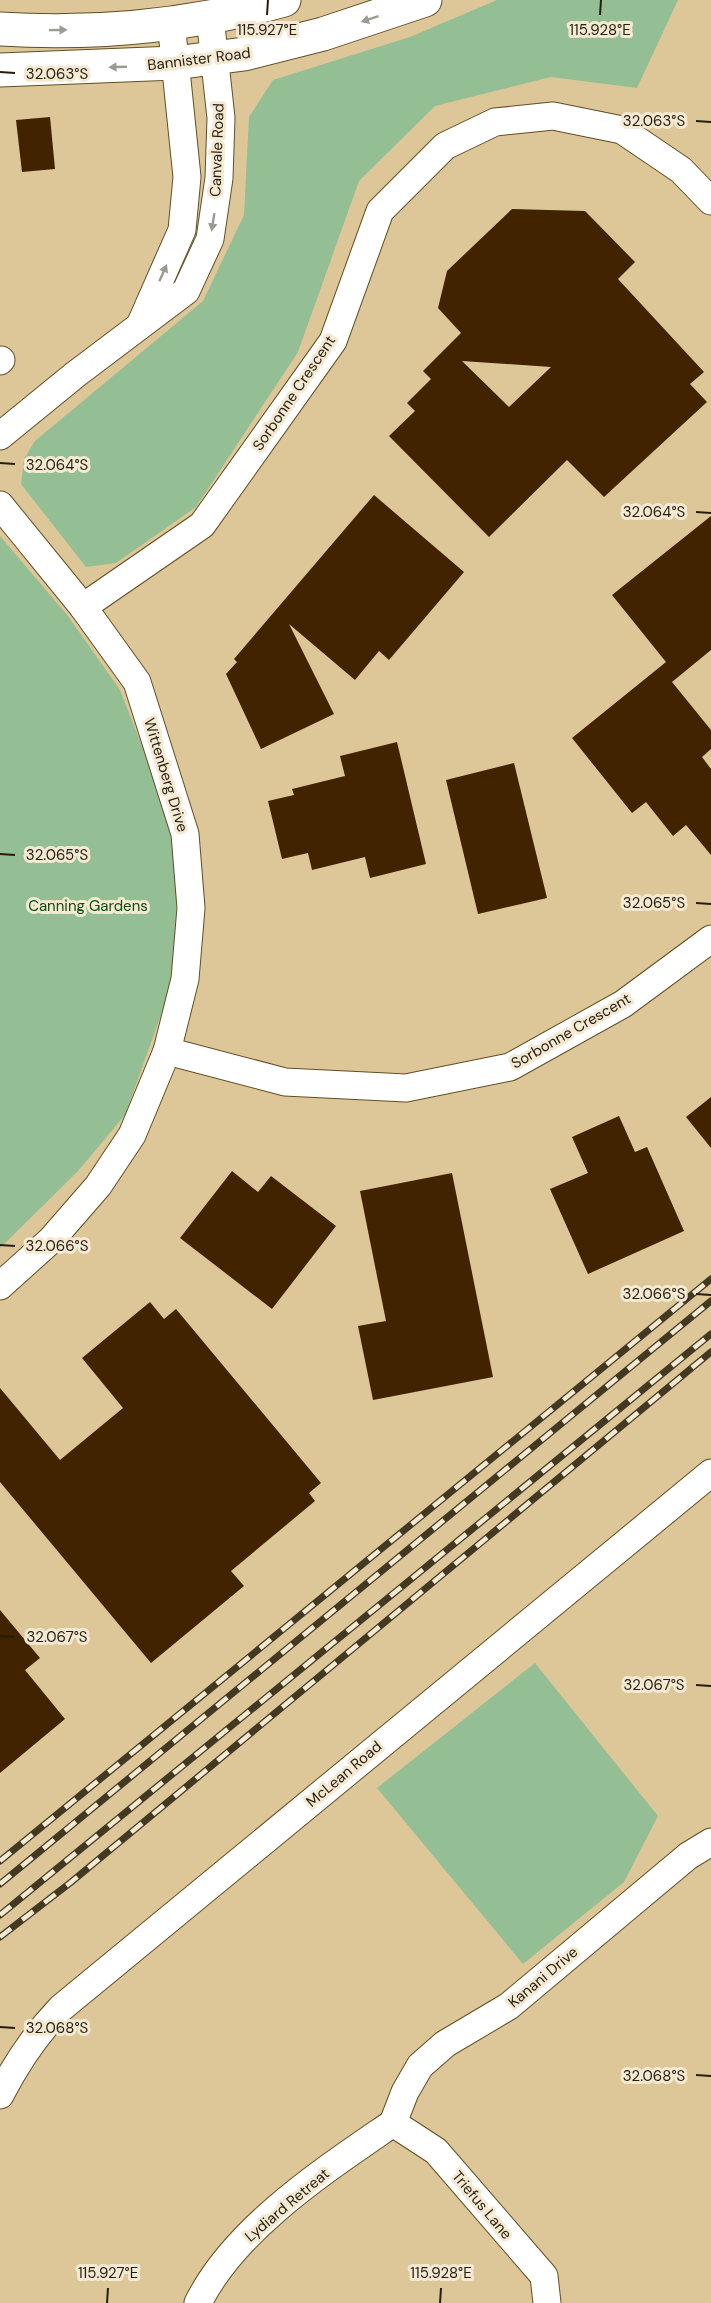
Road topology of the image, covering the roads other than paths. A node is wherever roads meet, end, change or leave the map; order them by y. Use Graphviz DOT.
graph roads {
  1 [pos="284,0"];
  2 [pos="425,0"];
  3 [pos="210,17"];
  4 [pos="171,22"];
  5 [pos="0,29"];
  6 [pos="215,58"];
  7 [pos="175,63"];
  8 [pos="0,70"];
  9 [pos="711,201"];
  10 [pos="139,327"];
  11 [pos="0,436"];
  12 [pos="0,505"];
  13 [pos="82,607"];
  14 [pos="711,939"];
  15 [pos="167,1051"];
  16 [pos="0,1286"];
  17 [pos="711,1473"];
  18 [pos="711,1842"];
  19 [pos="0,2095"];
  20 [pos="393,2123"];
  21 [pos="198,2303"];
  22 [pos="547,2303"];
  1 -- 3 [label="main road"];
  2 -- 6 [label="main road, Bannister Road, one-way"];
  3 -- 4 [label="main road"];
  3 -- 6 [label="street, Canvale Road"];
  5 -- 4 [label="main road, one-way"];
  4 -- 7 [label="street, Canvale Road"];
  6 -- 7 [label="main road, Bannister Road"];
  6 -- 10 [label="street, Canvale Road, one-way"];
  7 -- 8 [label="main road, Bannister Road, one-way"];
  10 -- 7 [label="street, Canvale Road, one-way"];
  9 -- 13 [label="street, Sorbonne Crescent"];
  10 -- 11 [label="street, Canvale Road"];
  12 -- 13 [label="street, Wittenberg Drive"];
  13 -- 15 [label="street, Wittenberg Drive"];
  14 -- 15 [label="street, Sorbonne Crescent"];
  15 -- 16 [label="street, Wittenberg Drive"];
  17 -- 19 [label="street, McLean Road"];
  18 -- 20 [label="street, Kanani Drive"];
  20 -- 21 [label="street, Lydiard Retreat"];
  20 -- 22 [label="street, Triefus Lane"];
}
